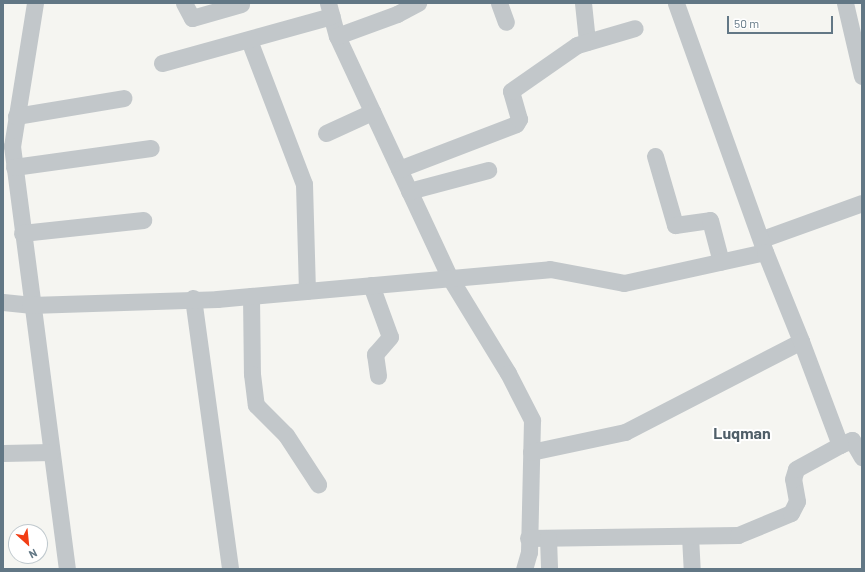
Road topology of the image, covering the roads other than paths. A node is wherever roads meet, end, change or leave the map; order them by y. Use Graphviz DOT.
graph roads {
  1 [pos="35,3"];
  2 [pos="184,3"];
  3 [pos="418,3"];
  4 [pos="499,3"];
  5 [pos="583,3"];
  6 [pos="676,3"];
  7 [pos="845,3"];
  8 [pos="241,4"];
  9 [pos="330,9"];
  10 [pos="506,22"];
  11 [pos="635,28"];
  12 [pos="337,36"];
  13 [pos="249,40"];
  14 [pos="587,42"];
  15 [pos="162,63"];
  16 [pos="862,76"];
  17 [pos="124,98"];
  18 [pos="372,112"];
  19 [pos="16,116"];
  20 [pos="326,133"];
  21 [pos="151,148"];
  22 [pos="655,156"];
  23 [pos="14,167"];
  24 [pos="399,169"];
  25 [pos="488,170"];
  26 [pos="409,191"];
  27 [pos="862,203"];
  28 [pos="143,220"];
  29 [pos="22,233"];
  30 [pos="763,246"];
  31 [pos="721,262"];
  32 [pos="450,278"];
  33 [pos="371,285"];
  34 [pos="307,291"];
  35 [pos="250,296"];
  36 [pos="193,298"];
  37 [pos="3,302"];
  38 [pos="30,305"];
  39 [pos="801,341"];
  40 [pos="378,376"];
  41 [pos="840,445"];
  42 [pos="50,452"];
  43 [pos="531,452"];
  44 [pos="3,453"];
  45 [pos="862,457"];
  46 [pos="318,484"];
  47 [pos="690,536"];
  48 [pos="528,538"];
  49 [pos="548,538"];
  50 [pos="67,569"];
  51 [pos="230,569"];
  52 [pos="524,569"];
  53 [pos="549,569"];
  54 [pos="692,569"];
  1 -- 19 [label="street"];
  2 -- 8 [label="street"];
  3 -- 12 [label="street"];
  4 -- 10 [label="street"];
  5 -- 14 [label="street"];
  6 -- 30 [label="street"];
  7 -- 16 [label="street"];
  9 -- 12 [label="street"];
  9 -- 13 [label="street"];
  11 -- 14 [label="street"];
  12 -- 18 [label="street"];
  13 -- 15 [label="street"];
  13 -- 34 [label="street"];
  14 -- 24 [label="street"];
  17 -- 19 [label="street"];
  18 -- 20 [label="street"];
  18 -- 24 [label="street"];
  19 -- 23 [label="street"];
  21 -- 23 [label="street"];
  22 -- 31 [label="street"];
  23 -- 29 [label="street"];
  24 -- 26 [label="street"];
  25 -- 26 [label="street"];
  26 -- 32 [label="street"];
  27 -- 30 [label="street"];
  28 -- 29 [label="street"];
  29 -- 38 [label="street"];
  30 -- 31 [label="street"];
  30 -- 39 [label="street"];
  31 -- 32 [label="street"];
  32 -- 33 [label="street"];
  32 -- 43 [label="street"];
  33 -- 34 [label="street"];
  33 -- 40 [label="street"];
  34 -- 35 [label="street"];
  35 -- 36 [label="street"];
  35 -- 46 [label="street"];
  36 -- 38 [label="street"];
  36 -- 51 [label="street"];
  37 -- 38 [label="street"];
  38 -- 42 [label="street"];
  39 -- 41 [label="street"];
  39 -- 43 [label="street"];
  41 -- 45 [label="street"];
  41 -- 47 [label="street"];
  42 -- 44 [label="street"];
  42 -- 50 [label="street"];
  43 -- 48 [label="street"];
  47 -- 49 [label="street"];
  47 -- 54 [label="street"];
  48 -- 49 [label="street"];
  48 -- 52 [label="street"];
  49 -- 53 [label="street"];
}
